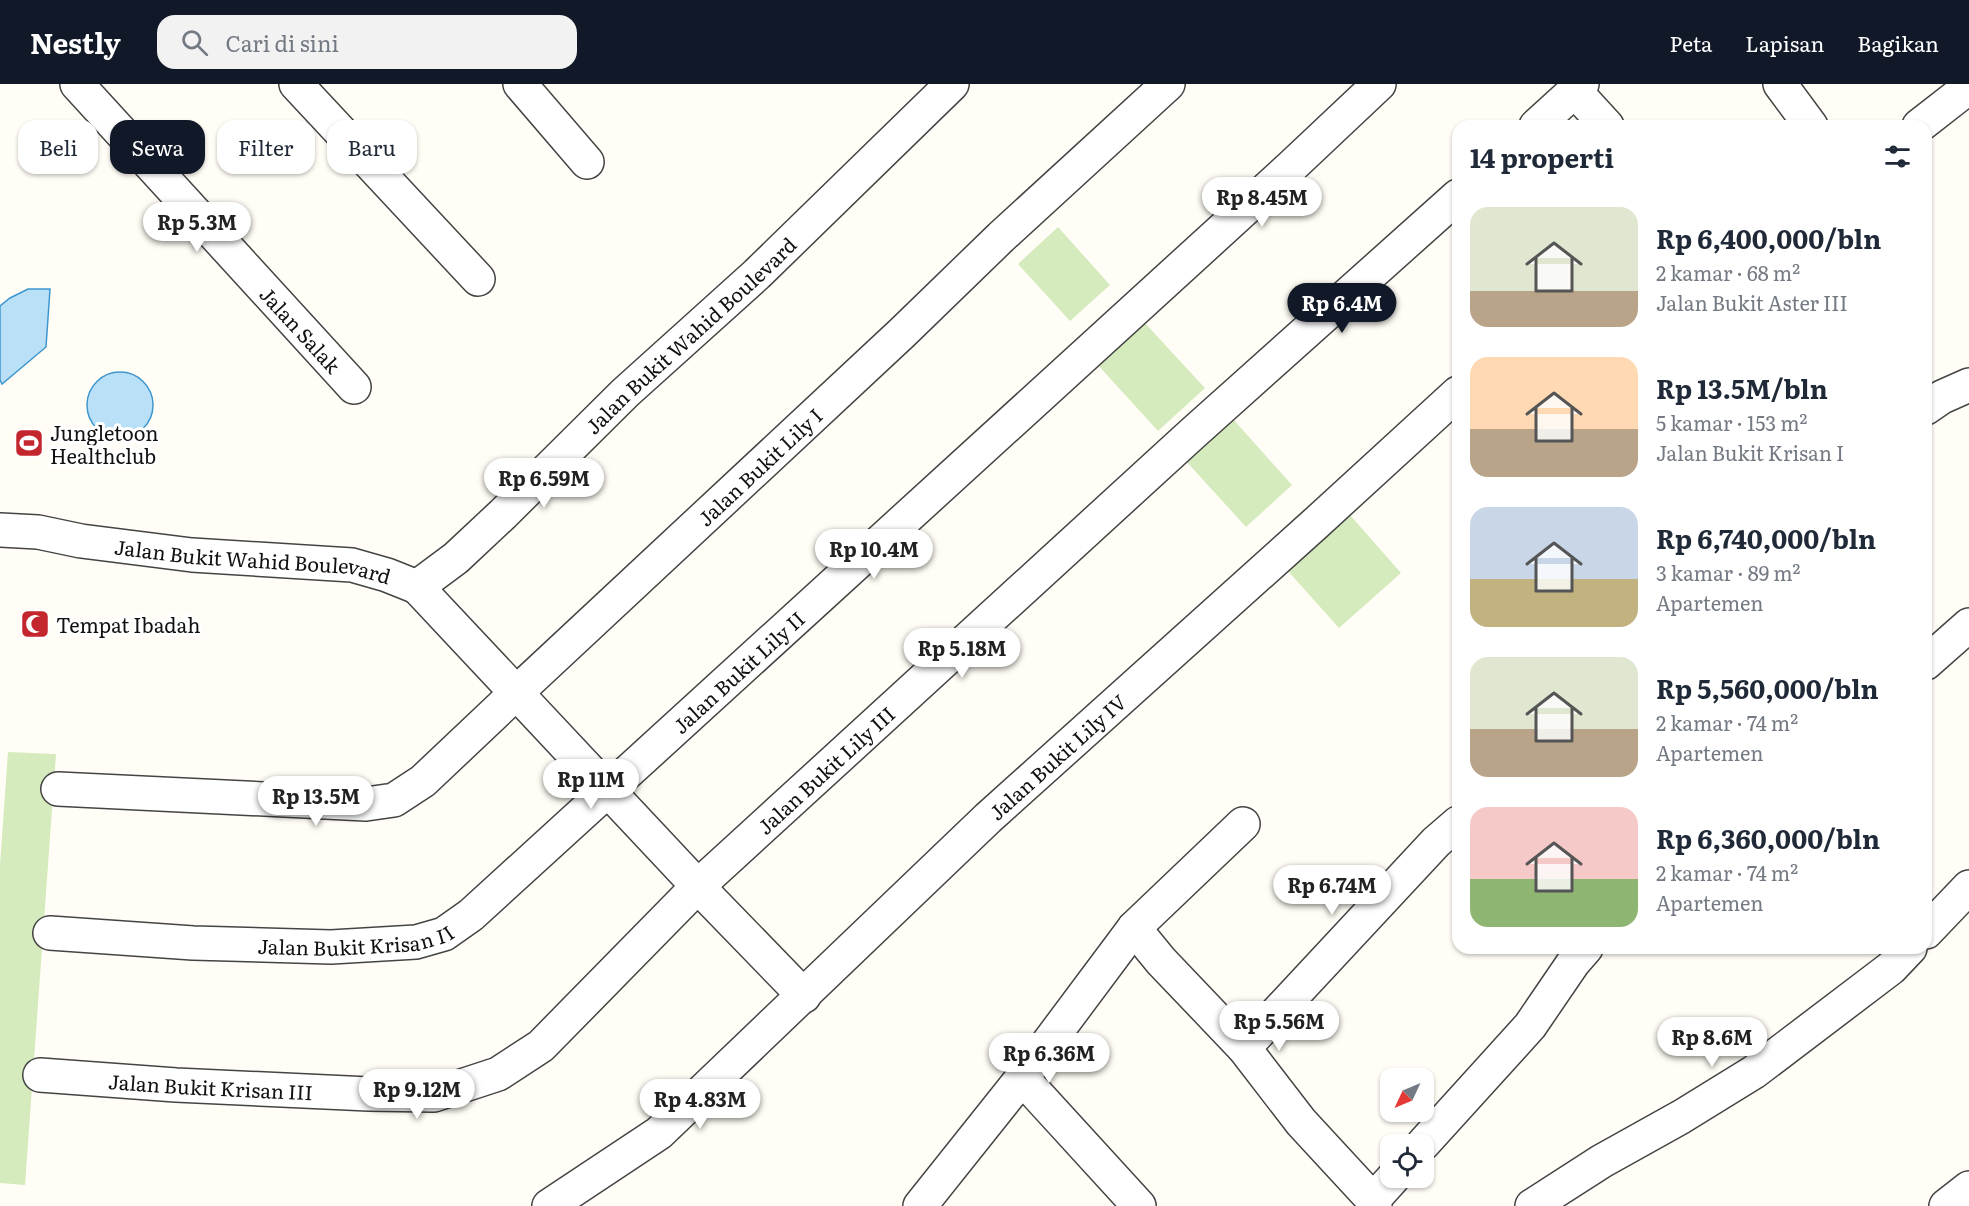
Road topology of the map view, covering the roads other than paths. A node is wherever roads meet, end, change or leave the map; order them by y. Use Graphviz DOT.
graph roads {
  1 [pos="77,84"];
  2 [pos="296,84"];
  3 [pos="520,84"];
  4 [pos="952,84"];
  5 [pos="1168,84"];
  6 [pos="1379,84"];
  7 [pos="1780,84"];
  8 [pos="1969,87"];
  9 [pos="1578,88"];
  10 [pos="1543,120"];
  11 [pos="1602,120"];
  12 [pos="1807,120"];
  13 [pos="1926,120"];
  14 [pos="587,162"];
  15 [pos="1452,201"];
  16 [pos="478,279"];
  17 [pos="1969,385"];
  18 [pos="354,387"];
  19 [pos="1452,399"];
  20 [pos="1932,404"];
  21 [pos="0,530"];
  22 [pos="417,587"];
  23 [pos="1969,625"];
  24 [pos="1932,658"];
  25 [pos="516,693"];
  26 [pos="58,789"];
  27 [pos="607,790"];
  28 [pos="1244,824"];
  29 [pos="1452,828"];
  30 [pos="698,886"];
  31 [pos="1969,888"];
  32 [pos="1932,926"];
  33 [pos="1134,928"];
  34 [pos="50,933"];
  35 [pos="1904,954"];
  36 [pos="1580,956"];
  37 [pos="804,996"];
  38 [pos="1244,1048"];
  39 [pos="40,1075"];
  40 [pos="1022,1078"];
  41 [pos="1432,1134"];
  42 [pos="1969,1188"];
  43 [pos="1380,1195"];
  44 [pos="924,1204"];
  45 [pos="549,1206"];
  46 [pos="1138,1206"];
  47 [pos="1532,1206"];
  48 [pos="1946,1206"];
  1 -- 18 [label="street, Jalan Salak"];
  2 -- 16 [label="street"];
  3 -- 14 [label="street"];
  4 -- 22 [label="street, Jalan Bukit Wahid Boulevard"];
  5 -- 25 [label="street, Jalan Bukit Lily I"];
  6 -- 27 [label="street, Jalan Bukit Lily II"];
  7 -- 12 [label="street"];
  8 -- 13 [label="street"];
  9 -- 10 [label="street"];
  9 -- 11 [label="street"];
  15 -- 30 [label="street, Jalan Bukit Lily III"];
  17 -- 20 [label="street"];
  19 -- 37 [label="street, Jalan Bukit Lily IV"];
  21 -- 22 [label="street, Jalan Bukit Wahid Boulevard"];
  22 -- 25 [label="street"];
  23 -- 24 [label="street"];
  25 -- 26 [label="street, Jalan Bukit Lily I"];
  25 -- 27 [label="street"];
  27 -- 30 [label="street"];
  27 -- 34 [label="street, Jalan Bukit Krisan II"];
  28 -- 33 [label="street"];
  29 -- 38 [label="street"];
  30 -- 37 [label="street"];
  30 -- 39 [label="street, Jalan Bukit Krisan III"];
  31 -- 32 [label="street"];
  33 -- 38 [label="street"];
  33 -- 40 [label="street"];
  35 -- 47 [label="street"];
  36 -- 41 [label="street"];
  37 -- 45 [label="street, Jalan Bukit Lily IV"];
  38 -- 43 [label="street"];
  40 -- 44 [label="street"];
  40 -- 46 [label="street"];
  42 -- 48 [label="street"];
}
